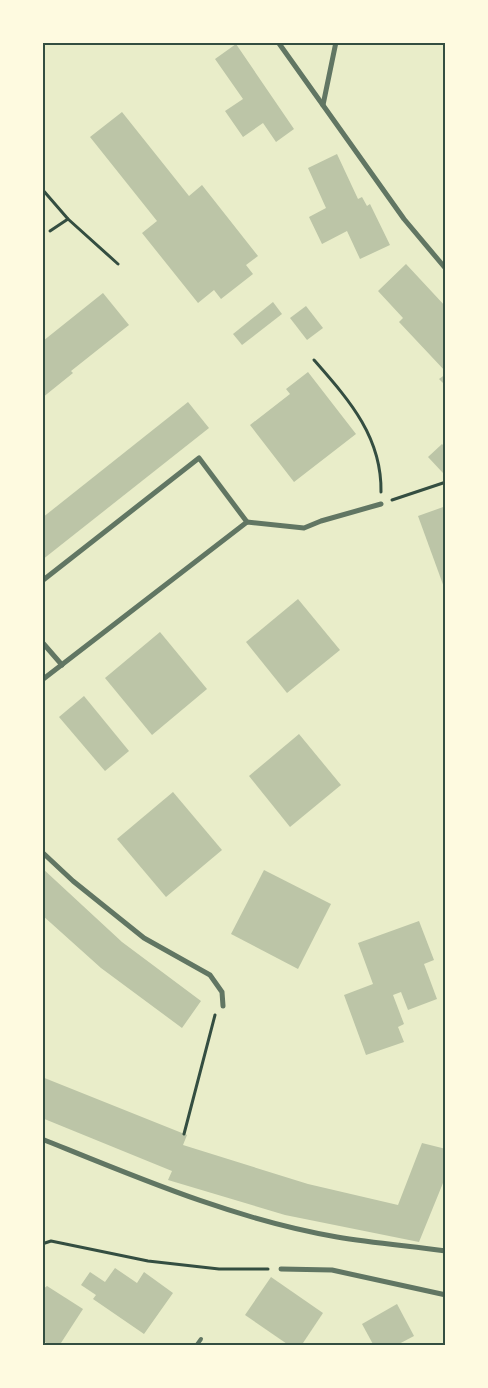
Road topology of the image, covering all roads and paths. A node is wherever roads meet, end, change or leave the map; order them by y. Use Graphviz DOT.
graph roads {
  1 [pos="278,42"];
  2 [pos="336,42"];
  3 [pos="323,105"];
  4 [pos="42,189"];
  5 [pos="68,219"];
  6 [pos="50,231"];
  7 [pos="118,264"];
  8 [pos="446,269"];
  9 [pos="314,360"];
  10 [pos="446,482"];
  11 [pos="381,504"];
  12 [pos="247,522"];
  13 [pos="42,581"];
  14 [pos="42,642"];
  15 [pos="62,665"];
  16 [pos="42,680"];
  17 [pos="42,852"];
  18 [pos="223,1006"];
  19 [pos="184,1134"];
  20 [pos="42,1139"];
  21 [pos="42,1244"];
  22 [pos="446,1251"];
  23 [pos="281,1269"];
  24 [pos="446,1295"];
  25 [pos="201,1339"];
  26 [pos="196,1346"];
  1 -- 3 [label="street"];
  2 -- 3 [label="street"];
  3 -- 8 [label="street"];
  4 -- 5 [label="path"];
  5 -- 6 [label="path"];
  5 -- 7 [label="path"];
  9 -- 11 [label="path"];
  10 -- 11 [label="path"];
  11 -- 12 [label="street"];
  12 -- 13 [label="street"];
  12 -- 15 [label="street"];
  14 -- 15 [label="street"];
  15 -- 16 [label="street"];
  17 -- 18 [label="street"];
  18 -- 19 [label="path"];
  20 -- 22 [label="street"];
  21 -- 23 [label="path"];
  23 -- 24 [label="street"];
  25 -- 26 [label="lane"];
}
